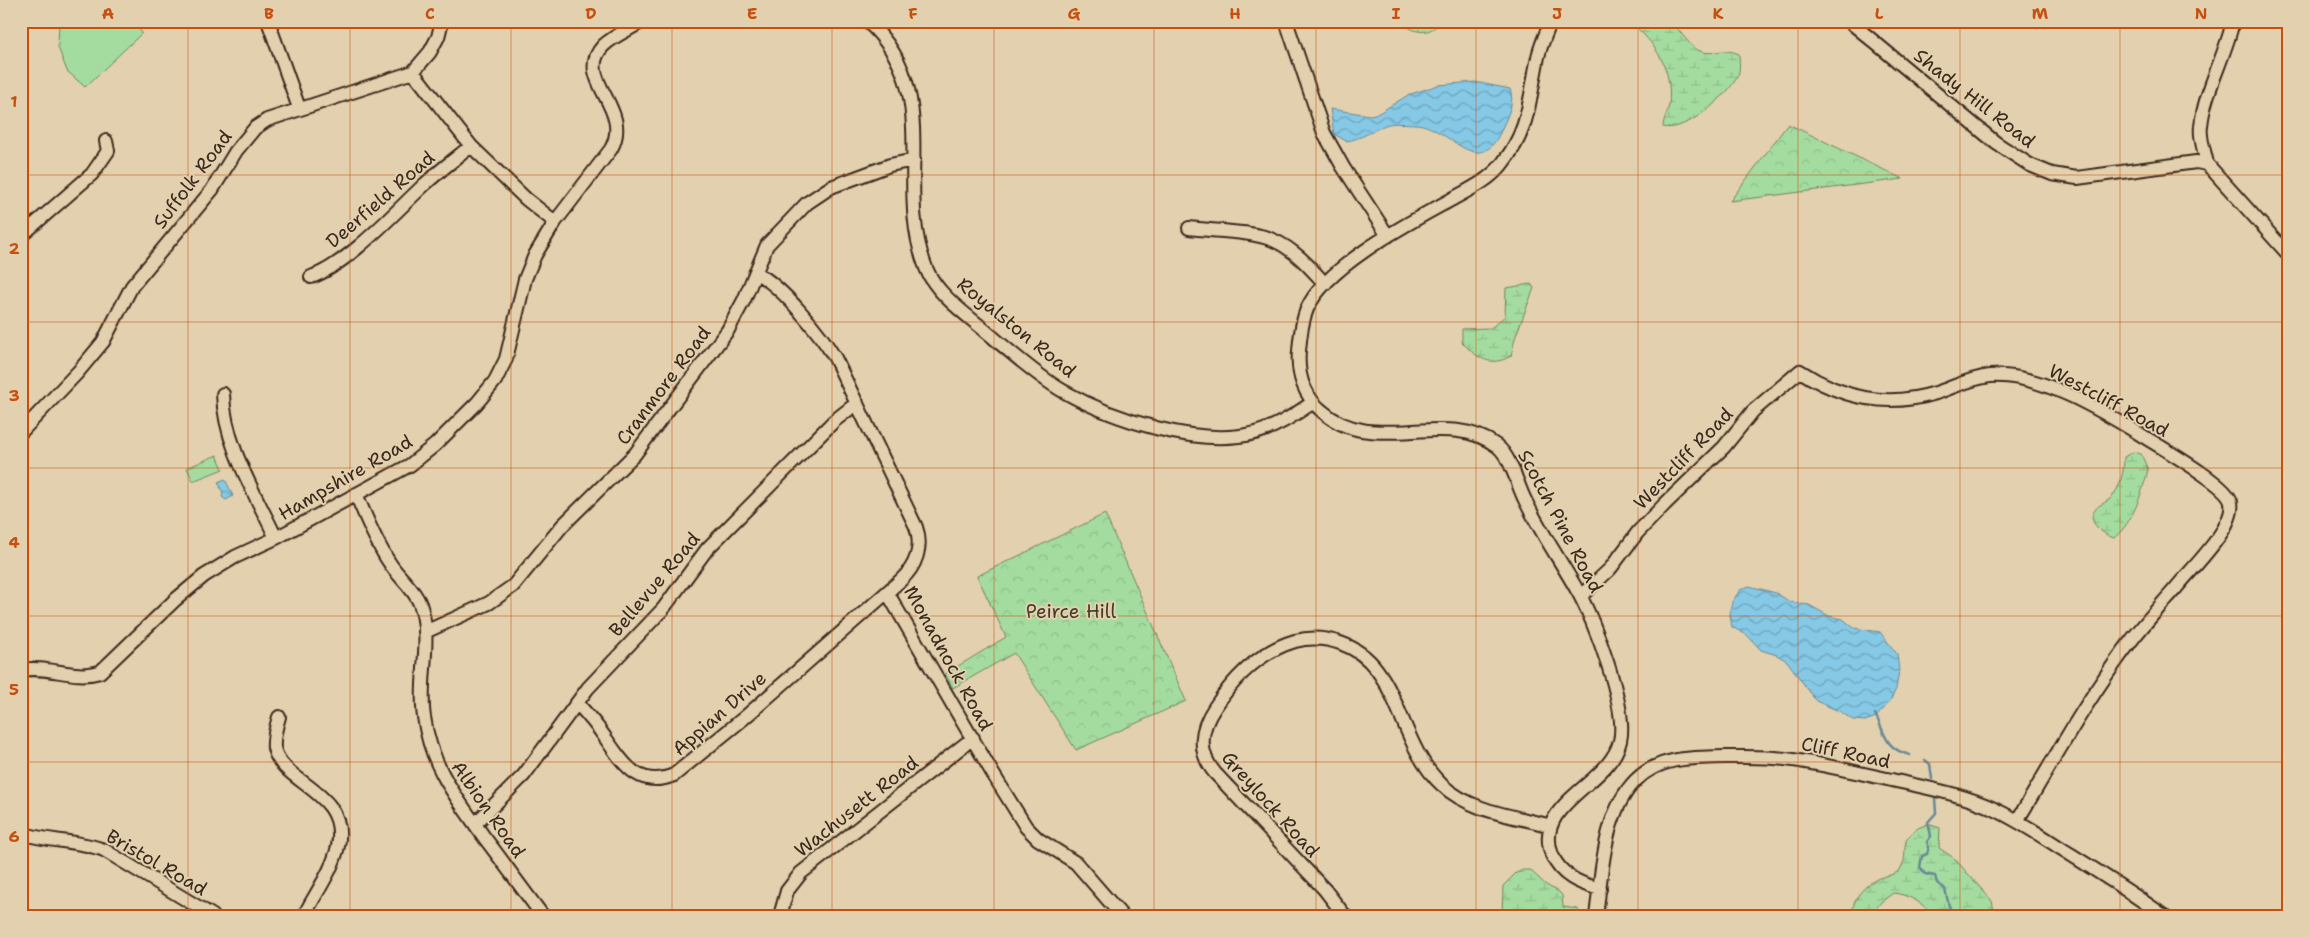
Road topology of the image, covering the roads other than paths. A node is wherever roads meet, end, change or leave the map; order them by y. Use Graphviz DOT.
graph roads {
  1 [pos="268,21"];
  2 [pos="442,21"];
  3 [pos="643,21"];
  4 [pos="867,21"];
  5 [pos="1286,21"];
  6 [pos="1551,21"];
  7 [pos="1849,21"];
  8 [pos="2233,21"];
  9 [pos="413,72"];
  10 [pos="299,108"];
  11 [pos="106,141"];
  12 [pos="471,146"];
  13 [pos="914,160"];
  14 [pos="2207,164"];
  15 [pos="555,222"];
  16 [pos="1189,228"];
  17 [pos="21,236"];
  18 [pos="1388,236"];
  19 [pos="2288,254"];
  20 [pos="756,273"];
  21 [pos="311,277"];
  22 [pos="1325,284"];
  23 [pos="224,394"];
  24 [pos="857,403"];
  25 [pos="1312,403"];
  26 [pos="21,432"];
  27 [pos="356,494"];
  28 [pos="276,538"];
  29 [pos="887,592"];
  30 [pos="1581,596"];
  31 [pos="425,632"];
  32 [pos="21,670"];
  33 [pos="577,703"];
  34 [pos="278,717"];
  35 [pos="973,738"];
  36 [pos="2017,821"];
  37 [pos="475,824"];
  38 [pos="1551,826"];
  39 [pos="21,833"];
  40 [pos="1600,889"];
  41 [pos="213,916"];
  42 [pos="304,916"];
  43 [pos="543,916"];
  44 [pos="780,916"];
  45 [pos="1122,916"];
  46 [pos="1345,916"];
  47 [pos="1596,916"];
  48 [pos="2164,916"];
  1 -- 10 [label="street"];
  2 -- 9 [label="street"];
  3 -- 15 [label="street, Hampshire Road"];
  4 -- 13 [label="street, Royalston Road"];
  5 -- 18 [label="street"];
  6 -- 18 [label="street, Scotch Pine Road"];
  7 -- 14 [label="street, Shady Hill Road"];
  8 -- 14 [label="street"];
  9 -- 10 [label="street, Suffolk Road"];
  9 -- 12 [label="street"];
  10 -- 26 [label="street, Suffolk Road"];
  11 -- 17 [label="street"];
  12 -- 15 [label="street"];
  12 -- 21 [label="street, Deerfield Road"];
  13 -- 20 [label="street, Cranmore Road"];
  13 -- 25 [label="street, Royalston Road"];
  14 -- 19 [label="street"];
  15 -- 27 [label="street, Hampshire Road"];
  16 -- 22 [label="street"];
  18 -- 22 [label="street, Scotch Pine Road"];
  20 -- 24 [label="street, Monadnock Road"];
  20 -- 31 [label="street, Cranmore Road"];
  22 -- 25 [label="street, Scotch Pine Road"];
  23 -- 28 [label="street"];
  24 -- 29 [label="street, Monadnock Road"];
  24 -- 33 [label="street, Bellevue Road"];
  25 -- 30 [label="street, Scotch Pine Road"];
  27 -- 28 [label="street, Hampshire Road"];
  27 -- 31 [label="street, Albion Road"];
  28 -- 32 [label="street, Hampshire Road"];
  29 -- 33 [label="street, Appian Drive"];
  29 -- 35 [label="street, Monadnock Road"];
  30 -- 36 [label="street, Westcliff Road"];
  30 -- 38 [label="street, Scotch Pine Road"];
  31 -- 37 [label="street, Albion Road"];
  33 -- 37 [label="street, Bellevue Road"];
  34 -- 42 [label="street"];
  35 -- 44 [label="street, Wachusett Road"];
  35 -- 45 [label="street, Monadnock Road"];
  36 -- 40 [label="street, Cliff Road"];
  36 -- 48 [label="street, Cliff Road"];
  37 -- 43 [label="street, Albion Road"];
  38 -- 40 [label="street"];
  38 -- 46 [label="street, Greylock Road"];
  39 -- 41 [label="street, Bristol Road"];
  40 -- 47 [label="street, Cliff Road"];
}
